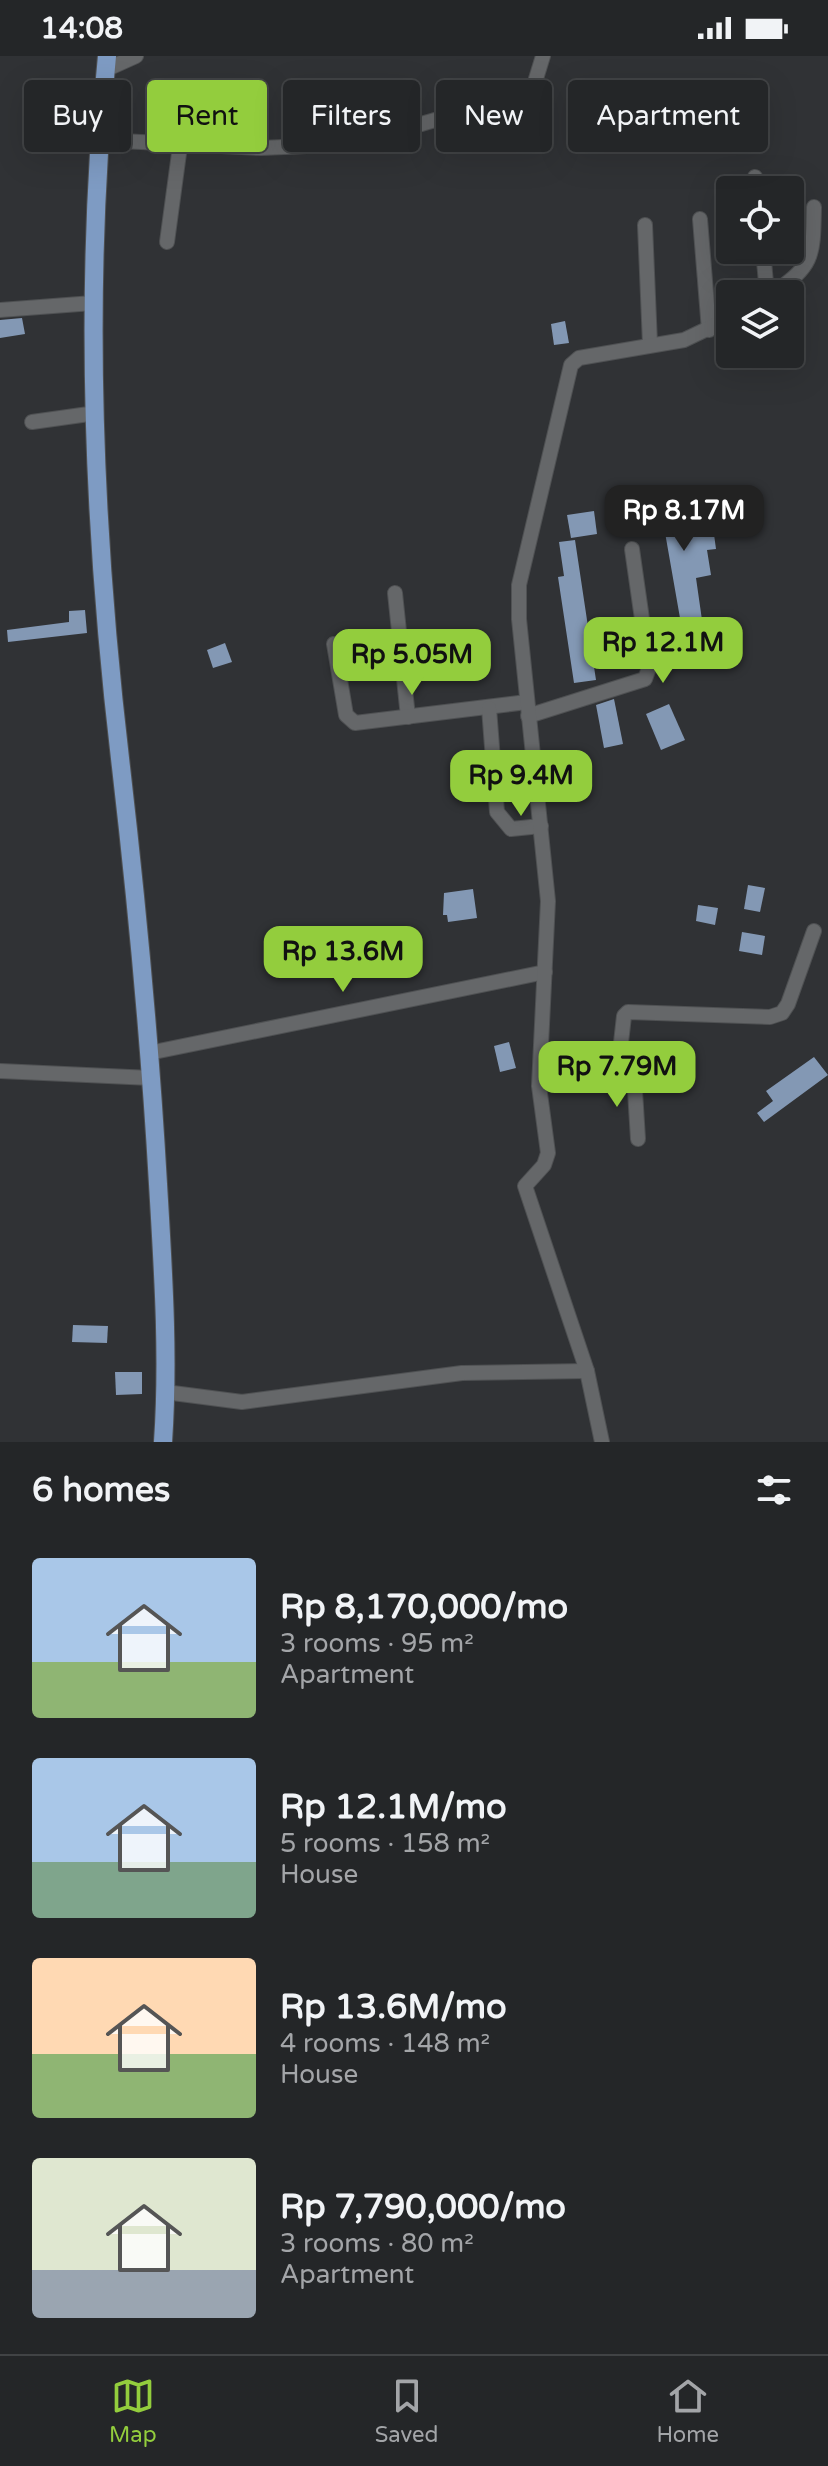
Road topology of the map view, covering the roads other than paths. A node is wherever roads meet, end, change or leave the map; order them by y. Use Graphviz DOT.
graph roads {
  1 [pos="136,56"];
  2 [pos="543,56"];
  3 [pos="106,63"];
  4 [pos="267,148"];
  5 [pos="100,152"];
  6 [pos="179,152"];
  7 [pos="814,207"];
  8 [pos="700,219"];
  9 [pos="645,225"];
  10 [pos="167,242"];
  11 [pos="791,280"];
  12 [pos="93,303"];
  13 [pos="0,310"];
  14 [pos="716,326"];
  15 [pos="709,330"];
  16 [pos="650,344"];
  17 [pos="96,413"];
  18 [pos="32,422"];
  19 [pos="632,549"];
  20 [pos="395,593"];
  21 [pos="334,644"];
  22 [pos="489,708"];
  23 [pos="528,709"];
  24 [pos="408,717"];
  25 [pos="541,826"];
  26 [pos="814,931"];
  27 [pos="545,972"];
  28 [pos="149,1053"];
  29 [pos="540,1069"];
  30 [pos="618,1069"];
  31 [pos="0,1071"];
  32 [pos="151,1078"];
  33 [pos="638,1139"];
  34 [pos="587,1371"];
  35 [pos="165,1392"];
  36 [pos="163,1442"];
  37 [pos="602,1442"];
  1 -- 3 [label="street"];
  2 -- 4 [label="street"];
  5 -- 12 [label="main road"];
  6 -- 10 [label="street"];
  7 -- 11 [label="street"];
  8 -- 15 [label="street"];
  9 -- 16 [label="street"];
  12 -- 13 [label="street"];
  12 -- 17 [label="main road"];
  14 -- 15 [label="street"];
  15 -- 16 [label="street"];
  16 -- 23 [label="street"];
  17 -- 18 [label="street"];
  17 -- 28 [label="main road"];
  19 -- 23 [label="street"];
  20 -- 24 [label="street"];
  21 -- 24 [label="street"];
  22 -- 23 [label="street"];
  22 -- 24 [label="street"];
  22 -- 25 [label="street"];
  23 -- 25 [label="street"];
  25 -- 27 [label="street"];
  26 -- 30 [label="street"];
  27 -- 28 [label="street"];
  27 -- 29 [label="street"];
  28 -- 32 [label="main road"];
  29 -- 30 [label="street"];
  29 -- 34 [label="street"];
  30 -- 33 [label="street"];
  31 -- 32 [label="street"];
  32 -- 35 [label="main road"];
  34 -- 35 [label="street"];
  34 -- 37 [label="street"];
  35 -- 36 [label="main road"];
}
